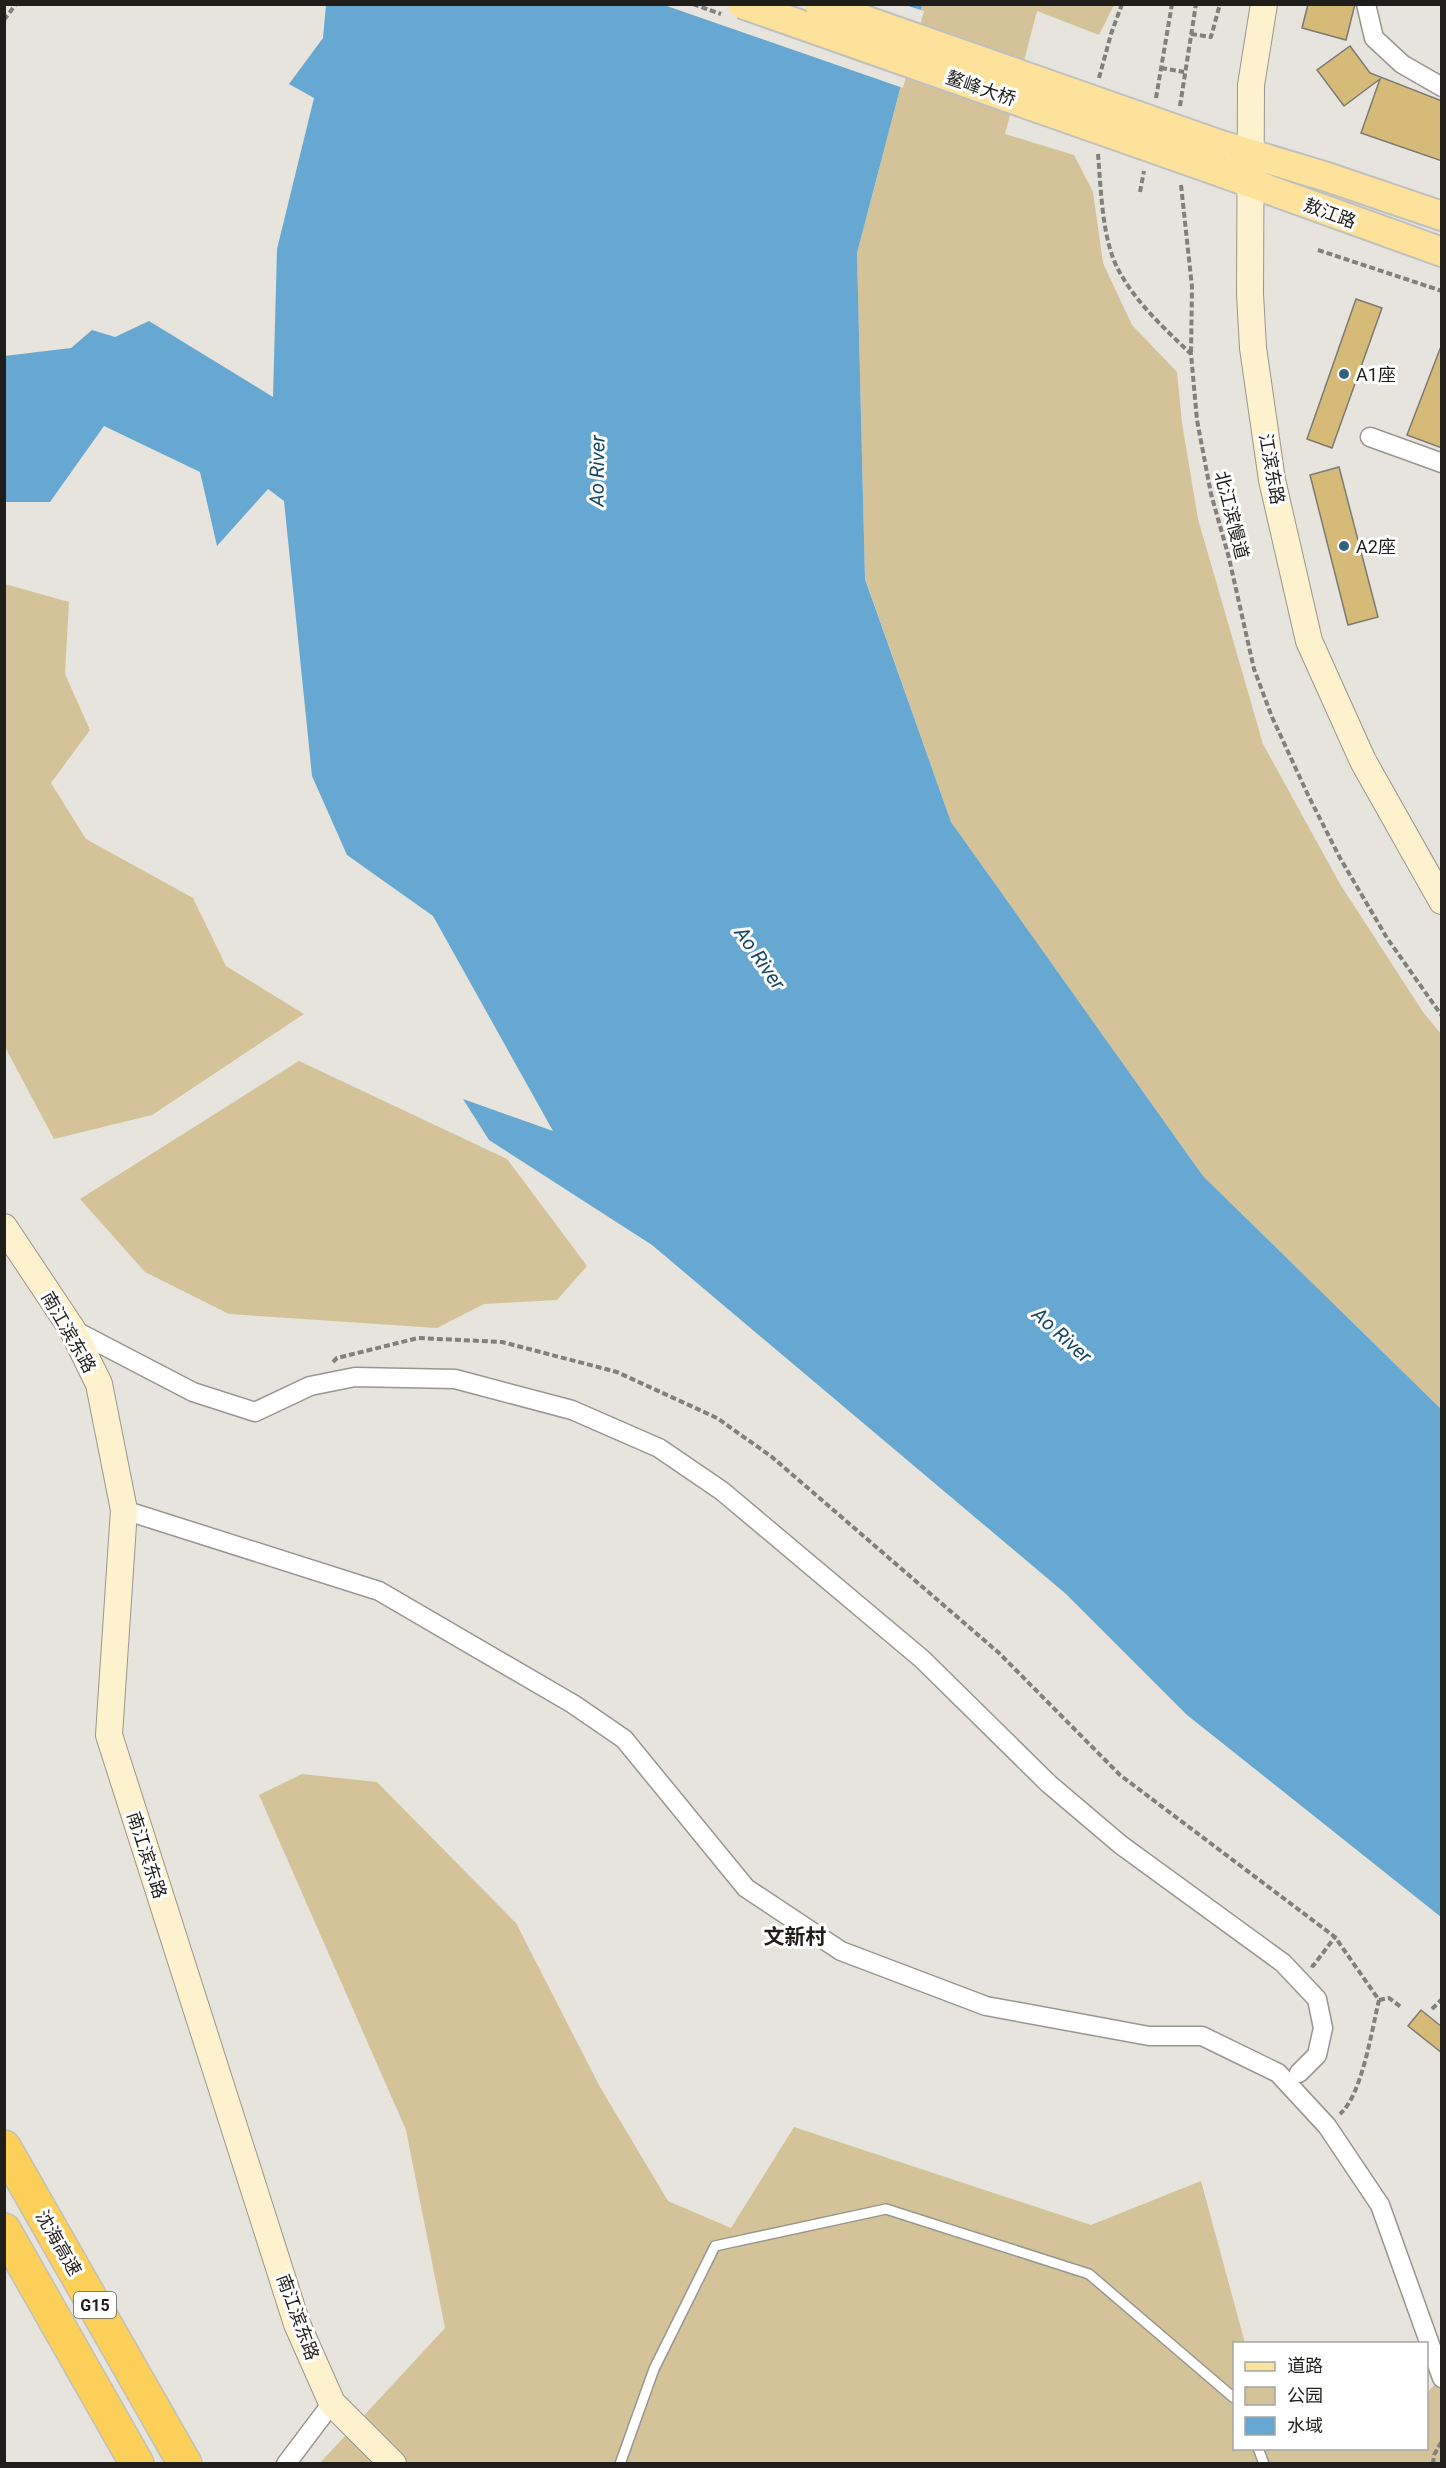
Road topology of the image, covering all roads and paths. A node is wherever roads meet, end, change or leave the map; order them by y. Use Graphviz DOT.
graph roads {
  1 [pos="16,4"];
  2 [pos="742,4"];
  3 [pos="819,4"];
  4 [pos="1122,4"];
  5 [pos="1196,4"];
  6 [pos="1220,4"];
  7 [pos="1264,4"];
  8 [pos="1366,4"];
  9 [pos="1195,13"];
  10 [pos="4,20"];
  11 [pos="1191,34"];
  12 [pos="1161,68"];
  13 [pos="1184,72"];
  14 [pos="1099,80"];
  15 [pos="1442,87"];
  16 [pos="1098,151"];
  17 [pos="1249,154"];
  18 [pos="1221,159"];
  19 [pos="1249,183"];
  20 [pos="1442,216"];
  21 [pos="1318,249"];
  22 [pos="1442,252"];
  23 [pos="1189,265"];
  24 [pos="1442,291"];
  25 [pos="1191,354"];
  26 [pos="1370,437"];
  27 [pos="1442,463"];
  28 [pos="1442,901"];
  29 [pos="1442,1016"];
  30 [pos="4,1227"];
  31 [pos="72,1329"];
  32 [pos="124,1510"];
  33 [pos="1335,1937"];
  34 [pos="1283,1963"];
  35 [pos="1442,1999"];
  36 [pos="1379,2000"];
  37 [pos="1401,2007"];
  38 [pos="1432,2009"];
  39 [pos="1299,2073"];
  40 [pos="4,2147"];
  41 [pos="4,2230"];
  42 [pos="1442,2378"];
  43 [pos="1233,2397"];
  44 [pos="332,2403"];
  45 [pos="1442,2441"];
  46 [pos="137,2463"];
  47 [pos="185,2463"];
  48 [pos="286,2463"];
  49 [pos="393,2463"];
  50 [pos="620,2463"];
  51 [pos="1434,2463"];
  1 -- 10 [label="path"];
  2 -- 18 [label="main road, 鳌峰大桥, bridge"];
  3 -- 18 [label="main road, 鳌峰大桥, bridge"];
  4 -- 14 [label="path"];
  5 -- 9 [label="path"];
  6 -- 11 [label="path"];
  7 -- 17 [label="main road, 江滨东路"];
  8 -- 15 [label="street"];
  12 -- 13 [label="path"];
  16 -- 25 [label="path"];
  17 -- 18 [label="main road, 敖江路"];
  17 -- 19 [label="main road, 江滨东路"];
  17 -- 20 [label="main road, 敖江路"];
  18 -- 19 [label="main road, 敖江路"];
  19 -- 22 [label="main road, 敖江路"];
  19 -- 28 [label="main road, 江滨东路"];
  21 -- 24 [label="path"];
  23 -- 25 [label="path, 北江滨慢道"];
  25 -- 29 [label="path, 北江滨慢道"];
  26 -- 27 [label="street"];
  30 -- 31 [label="main road, 南江滨东路"];
  31 -- 32 [label="main road, 南江滨东路"];
  31 -- 34 [label="street"];
  32 -- 42 [label="street"];
  32 -- 44 [label="main road, 南江滨东路"];
  33 -- 34 [label="path"];
  34 -- 39 [label="street"];
  35 -- 38 [label="path"];
  36 -- 37 [label="path"];
  40 -- 47 [label="highway, 沈海高速 / G15"];
  41 -- 46 [label="highway, G15"];
  43 -- 50 [label="lane"];
  44 -- 48 [label="street"];
  44 -- 49 [label="main road, 南江滨东路"];
  45 -- 51 [label="path"];
}
